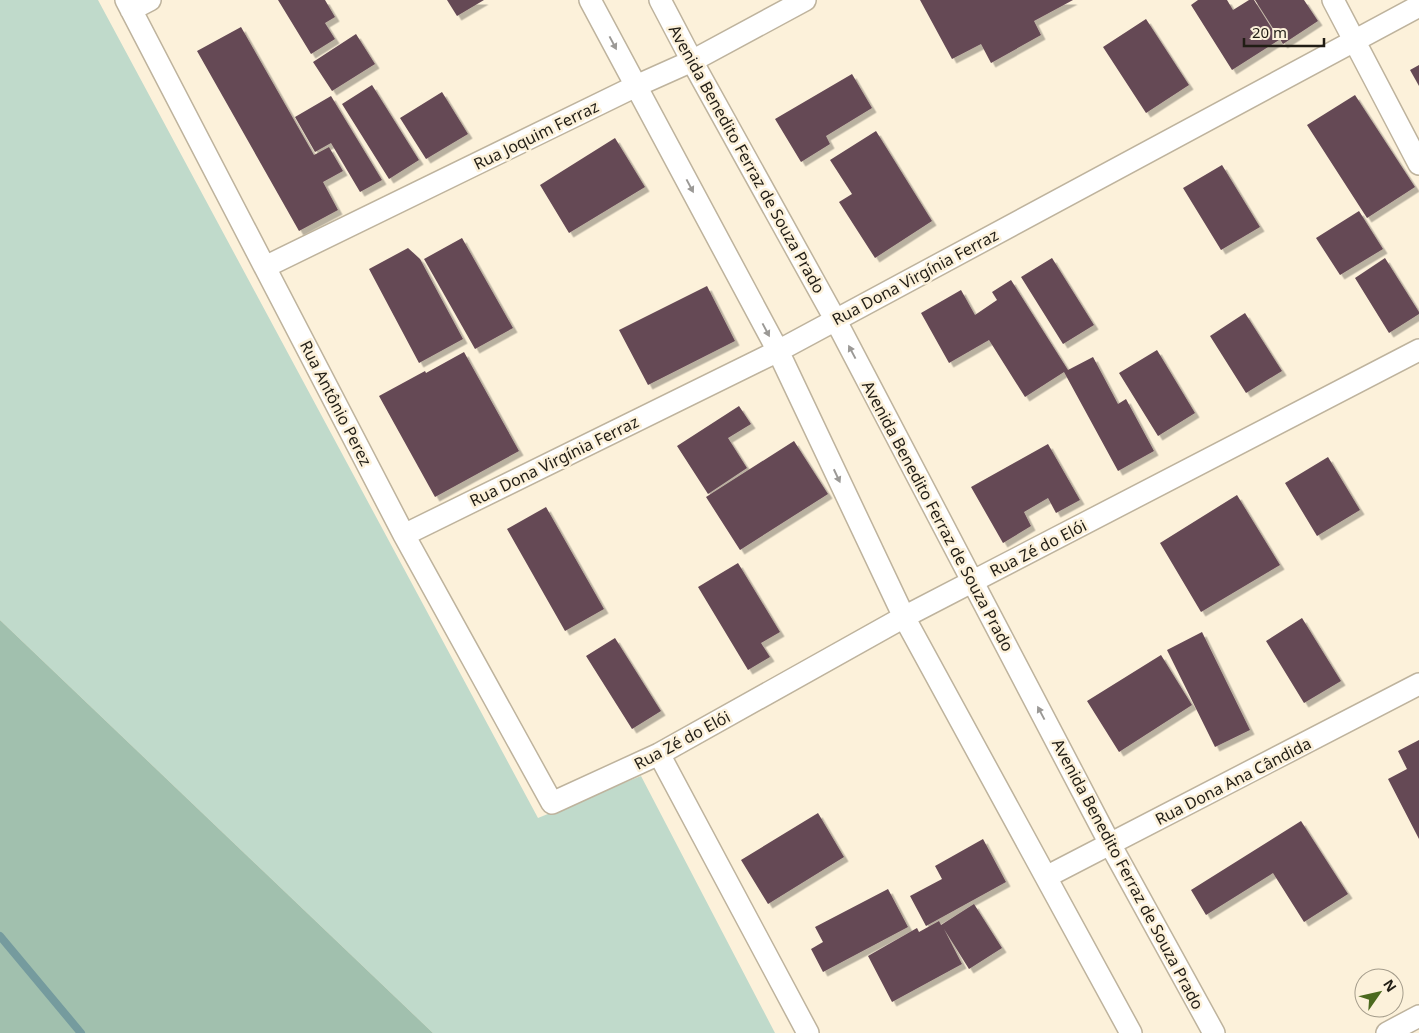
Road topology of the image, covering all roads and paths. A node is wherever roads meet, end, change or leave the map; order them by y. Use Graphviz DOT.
graph roads {
  1 [pos="150,0"];
  2 [pos="590,0"];
  3 [pos="660,0"];
  4 [pos="805,0"];
  5 [pos="1333,0"];
  6 [pos="128,5"];
  7 [pos="1419,6"];
  8 [pos="1354,40"];
  9 [pos="692,61"];
  10 [pos="636,86"];
  11 [pos="1419,164"];
  12 [pos="265,267"];
  13 [pos="835,320"];
  14 [pos="1419,350"];
  15 [pos="778,351"];
  16 [pos="404,535"];
  17 [pos="973,582"];
  18 [pos="904,618"];
  19 [pos="1419,684"];
  20 [pos="659,754"];
  21 [pos="552,803"];
  22 [pos="1110,844"];
  23 [pos="1046,877"];
  24 [pos="1419,1016"];
  25 [pos="808,1033"];
  26 [pos="1131,1033"];
  27 [pos="1214,1033"];
  28 [pos="1387,1033"];
  1 -- 6 [label="street"];
  2 -- 10 [label="street, one-way"];
  3 -- 9 [label="street, Avenida Benedito Ferraz de Souza Prado"];
  4 -- 9 [label="street, Rua Joquim Ferraz"];
  5 -- 8 [label="street"];
  6 -- 12 [label="street, Rua Antônio Perez"];
  7 -- 8 [label="street, Rua Dona Virgínia Ferraz"];
  8 -- 11 [label="street"];
  8 -- 13 [label="street, Rua Dona Virgínia Ferraz"];
  9 -- 10 [label="street, Rua Joquim Ferraz"];
  9 -- 13 [label="street, Avenida Benedito Ferraz de Souza Prado"];
  10 -- 12 [label="street, Rua Joquim Ferraz"];
  10 -- 15 [label="street, one-way"];
  12 -- 16 [label="street, Rua Antônio Perez"];
  13 -- 15 [label="street, Rua Dona Virgínia Ferraz"];
  17 -- 13 [label="street, Avenida Benedito Ferraz de Souza Prado, one-way"];
  14 -- 17 [label="street, Rua Zé do Elói"];
  15 -- 16 [label="street, Rua Dona Virgínia Ferraz"];
  15 -- 18 [label="street, one-way"];
  16 -- 21 [label="street, Rua Antônio Perez"];
  17 -- 18 [label="street, Rua Zé do Elói"];
  22 -- 17 [label="street, Avenida Benedito Ferraz de Souza Prado, one-way"];
  18 -- 20 [label="street, Rua Zé do Elói"];
  18 -- 23 [label="street"];
  19 -- 22 [label="street, Rua Dona Ana Cândida"];
  20 -- 21 [label="street, Rua Zé do Elói"];
  20 -- 25 [label="street"];
  22 -- 23 [label="street, Rua Dona Ana Cândida"];
  22 -- 27 [label="street, Avenida Benedito Ferraz de Souza Prado"];
  23 -- 26 [label="street"];
  24 -- 28 [label="street"];
}
